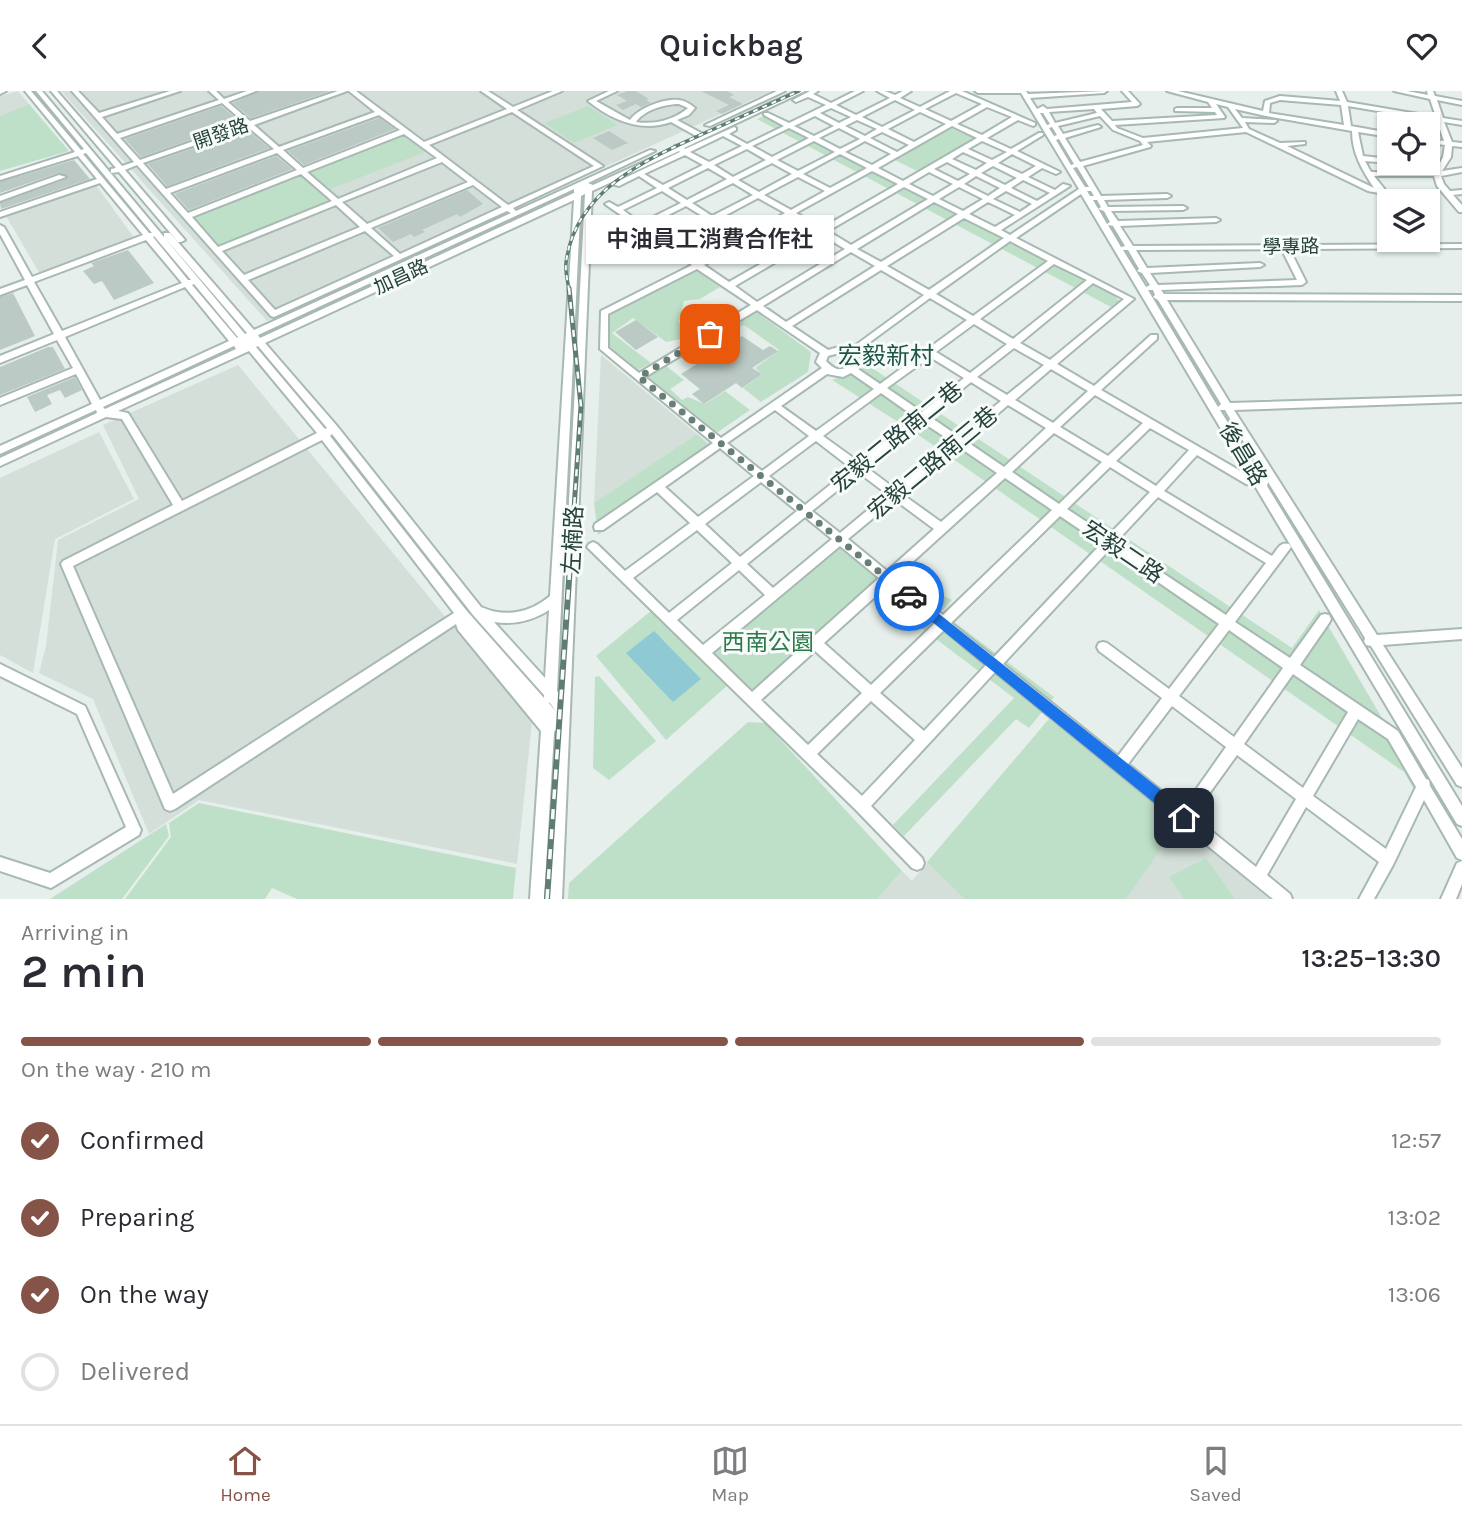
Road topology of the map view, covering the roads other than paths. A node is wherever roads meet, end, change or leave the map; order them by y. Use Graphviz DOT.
graph roads {
  1 [pos="28,91"];
  2 [pos="39,91"];
  3 [pos="46,91"];
  4 [pos="54,91"];
  5 [pos="75,91"];
  6 [pos="177,91"];
  7 [pos="212,91"];
  8 [pos="253,91"];
  9 [pos="344,91"];
  10 [pos="352,91"];
  11 [pos="484,91"];
  12 [pos="559,91"];
  13 [pos="614,91"];
  14 [pos="671,91"];
  15 [pos="782,91"];
  16 [pos="860,91"];
  17 [pos="880,91"];
  18 [pos="908,91"];
  19 [pos="956,91"];
  20 [pos="1104,91"];
  21 [pos="1125,91"];
  22 [pos="1170,91"];
  23 [pos="1339,91"];
  24 [pos="1397,91"];
  25 [pos="808,92"];
  26 [pos="980,92"];
  27 [pos="1027,93"];
  28 [pos="1198,94"];
  29 [pos="1432,94"];
  30 [pos="895,98"];
  31 [pos="1293,98"];
  32 [pos="223,101"];
  33 [pos="682,101"];
  34 [pos="1211,102"];
  35 [pos="1344,103"];
  36 [pos="1462,103"];
  37 [pos="987,104"];
  38 [pos="831,105"];
  39 [pos="1095,106"];
  40 [pos="1231,107"];
  41 [pos="920,109"];
  42 [pos="512,110"];
  43 [pos="1217,110"];
  44 [pos="1040,111"];
  45 [pos="380,112"];
  46 [pos="814,113"];
  47 [pos="766,114"];
  48 [pos="1101,114"];
  49 [pos="1266,114"];
  50 [pos="97,116"];
  51 [pos="856,117"];
  52 [pos="1018,117"];
  53 [pos="1183,119"];
  54 [pos="672,120"];
  55 [pos="1240,120"];
  56 [pos="1298,120"];
  57 [pos="1441,120"];
  58 [pos="633,121"];
  59 [pos="1108,123"];
  60 [pos="1462,123"];
  61 [pos="249,124"];
  62 [pos="951,124"];
  63 [pos="1033,124"];
  64 [pos="788,126"];
  65 [pos="839,126"];
  66 [pos="1098,127"];
  67 [pos="882,129"];
  68 [pos="1047,129"];
  69 [pos="1247,130"];
  70 [pos="1352,130"];
  71 [pos="405,131"];
  72 [pos="1377,133"];
  73 [pos="699,134"];
  74 [pos="723,134"];
  75 [pos="116,137"];
  76 [pos="983,138"];
  77 [pos="1057,138"];
  78 [pos="814,139"];
  79 [pos="865,139"];
  80 [pos="1142,140"];
  81 [pos="1303,143"];
  82 [pos="1440,143"];
  83 [pos="1449,144"];
  84 [pos="423,145"];
  85 [pos="913,145"];
  86 [pos="1280,145"];
  87 [pos="1462,145"];
  88 [pos="746,146"];
  89 [pos="91,149"];
  90 [pos="963,149"];
  91 [pos="278,150"];
  92 [pos="681,150"];
  93 [pos="840,152"];
  94 [pos="1012,152"];
  95 [pos="896,154"];
  96 [pos="442,159"];
  97 [pos="947,159"];
  98 [pos="1360,159"];
  99 [pos="771,160"];
  100 [pos="1377,160"];
  101 [pos="139,162"];
  102 [pos="992,164"];
  103 [pos="708,165"];
  104 [pos="1042,165"];
  105 [pos="1441,165"];
  106 [pos="1074,166"];
  107 [pos="871,168"];
  108 [pos="929,169"];
  109 [pos="1462,170"];
  110 [pos="302,171"];
  111 [pos="1056,172"];
  112 [pos="108,174"];
  113 [pos="640,174"];
  114 [pos="797,174"];
  115 [pos="976,174"];
  116 [pos="1370,174"];
  117 [pos="1377,174"];
  118 [pos="1440,174"];
  119 [pos="1438,175"];
  120 [pos="62,177"];
  121 [pos="0,178"];
  122 [pos="1022,178"];
  123 [pos="732,180"];
  124 [pos="474,182"];
  125 [pos="616,184"];
  126 [pos="903,184"];
  127 [pos="958,184"];
  128 [pos="1066,186"];
  129 [pos="583,187"];
  130 [pos="662,188"];
  131 [pos="1006,188"];
  132 [pos="1379,189"];
  133 [pos="1377,190"];
  134 [pos="165,192"];
  135 [pos="831,192"];
  136 [pos="1462,192"];
  137 [pos="1055,193"];
  138 [pos="1092,193"];
  139 [pos="1448,194"];
  140 [pos="759,195"];
  141 [pos="1167,196"];
  142 [pos="0,199"];
  143 [pos="933,199"];
  144 [pos="988,199"];
  145 [pos="337,202"];
  146 [pos="686,203"];
  147 [pos="1037,204"];
  148 [pos="508,208"];
  149 [pos="1183,208"];
  150 [pos="1461,208"];
  151 [pos="1101,209"];
  152 [pos="791,214"];
  153 [pos="0,215"];
  154 [pos="963,215"];
  155 [pos="1020,215"];
  156 [pos="187,216"];
  157 [pos="520,217"];
  158 [pos="712,219"];
  159 [pos="1216,220"];
  160 [pos="1111,224"];
  161 [pos="641,226"];
  162 [pos="366,227"];
  163 [pos="1,229"];
  164 [pos="159,232"];
  165 [pos="995,232"];
  166 [pos="823,233"];
  167 [pos="1009,238"];
  168 [pos="667,243"];
  169 [pos="1377,246"];
  170 [pos="1440,246"];
  171 [pos="1377,248"];
  172 [pos="1462,248"];
  173 [pos="851,249"];
  174 [pos="217,250"];
  175 [pos="1127,251"];
  176 [pos="1287,252"];
  177 [pos="399,257"];
  178 [pos="1053,261"];
  179 [pos="698,265"];
  180 [pos="1260,265"];
  181 [pos="881,266"];
  182 [pos="1139,271"];
  183 [pos="199,278"];
  184 [pos="243,279"];
  185 [pos="1092,280"];
  186 [pos="30,281"];
  187 [pos="729,286"];
  188 [pos="0,292"];
  189 [pos="928,293"];
  190 [pos="1152,293"];
  191 [pos="1462,297"];
  192 [pos="758,305"];
  193 [pos="973,320"];
  194 [pos="787,325"];
  195 [pos="60,336"];
  196 [pos="1154,337"];
  197 [pos="1013,343"];
  198 [pos="254,344"];
  199 [pos="827,352"];
  200 [pos="929,352"];
  201 [pos="850,353"];
  202 [pos="0,359"];
  203 [pos="1051,365"];
  204 [pos="78,370"];
  205 [pos="826,370"];
  206 [pos="853,370"];
  207 [pos="639,377"];
  208 [pos="971,378"];
  209 [pos="881,388"];
  210 [pos="1095,391"];
  211 [pos="1462,399"];
  212 [pos="1008,400"];
  213 [pos="0,402"];
  214 [pos="774,405"];
  215 [pos="1215,407"];
  216 [pos="1227,407"];
  217 [pos="101,411"];
  218 [pos="923,416"];
  219 [pos="1149,423"];
  220 [pos="1054,428"];
  221 [pos="329,432"];
  222 [pos="817,435"];
  223 [pos="959,441"];
  224 [pos="721,444"];
  225 [pos="0,450"];
  226 [pos="1196,450"];
  227 [pos="0,462"];
  228 [pos="1109,462"];
  229 [pos="859,467"];
  230 [pos="1005,472"];
  231 [pos="761,476"];
  232 [pos="1273,482"];
  233 [pos="1261,483"];
  234 [pos="658,487"];
  235 [pos="1158,491"];
  236 [pos="895,494"];
  237 [pos="180,507"];
  238 [pos="1060,509"];
  239 [pos="804,511"];
  240 [pos="696,524"];
  241 [pos="599,527"];
  242 [pos="942,529"];
  243 [pos="840,540"];
  244 [pos="1109,543"];
  245 [pos="593,547"];
  246 [pos="1284,547"];
  247 [pos="1273,562"];
  248 [pos="739,564"];
  249 [pos="625,577"];
  250 [pos="887,578"];
  251 [pos="773,596"];
  252 [pos="556,598"];
  253 [pos="477,611"];
  254 [pos="462,614"];
  255 [pos="1325,619"];
  256 [pos="669,620"];
  257 [pos="1227,622"];
  258 [pos="943,623"];
  259 [pos="1462,634"];
  260 [pos="1373,640"];
  261 [pos="815,643"];
  262 [pos="1357,643"];
  263 [pos="1103,647"];
  264 [pos="704,653"];
  265 [pos="995,665"];
  266 [pos="1293,667"];
  267 [pos="0,670"];
  268 [pos="871,693"];
  269 [pos="550,695"];
  270 [pos="1171,697"];
  271 [pos="752,700"];
  272 [pos="565,710"];
  273 [pos="1356,710"];
  274 [pos="549,713"];
  275 [pos="549,730"];
  276 [pos="564,730"];
  277 [pos="924,740"];
  278 [pos="1236,746"];
  279 [pos="563,747"];
  280 [pos="808,754"];
  281 [pos="1119,765"];
  282 [pos="1462,780"];
  283 [pos="1424,785"];
  284 [pos="1305,797"];
  285 [pos="862,806"];
  286 [pos="1184,818"];
  287 [pos="1462,819"];
  288 [pos="1462,853"];
  289 [pos="1388,860"];
  290 [pos="917,863"];
  291 [pos="0,865"];
  292 [pos="1462,868"];
  293 [pos="1258,877"];
  294 [pos="537,899"];
  295 [pos="555,899"];
  296 [pos="1285,899"];
  297 [pos="1366,899"];
  298 [pos="1448,899"];
  1 -- 89 [label="street"];
  2 -- 89 [label="street"];
  3 -- 89 [label="street"];
  4 -- 89 [label="street"];
  5 -- 50 [label="street"];
  6 -- 50 [label="street"];
  7 -- 32 [label="street"];
  8 -- 32 [label="street"];
  9 -- 61 [label="street, 開發路"];
  10 -- 45 [label="street"];
  11 -- 42 [label="street"];
  12 -- 42 [label="street"];
  13 -- 58 [label="street"];
  14 -- 33 [label="street"];
  15 -- 73 [label="street, 加昌路"];
  16 -- 38 [label="street"];
  17 -- 30 [label="street"];
  18 -- 30 [label="street"];
  19 -- 37 [label="street"];
  19 -- 41 [label="street"];
  20 -- 27 [label="street"];
  21 -- 39 [label="street"];
  22 -- 28 [label="street"];
  23 -- 35 [label="street"];
  24 -- 29 [label="street"];
  25 -- 38 [label="street"];
  25 -- 47 [label="street"];
  25 -- 73 [label="street, 加昌路"];
  26 -- 27 [label="street"];
  27 -- 44 [label="street, 後昌路"];
  28 -- 34 [label="street"];
  29 -- 36 [label="street"];
  29 -- 57 [label="street"];
  30 -- 41 [label="street"];
  30 -- 51 [label="street"];
  31 -- 35 [label="street"];
  31 -- 49 [label="street"];
  31 -- 56 [label="street"];
  32 -- 61 [label="street"];
  32 -- 75 [label="street"];
  33 -- 54 [label="street"];
  33 -- 58 [label="street"];
  34 -- 40 [label="street"];
  34 -- 43 [label="street"];
  35 -- 57 [label="street"];
  35 -- 70 [label="street"];
  37 -- 52 [label="street"];
  37 -- 62 [label="street"];
  38 -- 46 [label="street"];
  38 -- 51 [label="street"];
  39 -- 44 [label="street"];
  39 -- 48 [label="street"];
  40 -- 49 [label="street"];
  40 -- 55 [label="street"];
  41 -- 62 [label="street"];
  41 -- 67 [label="street"];
  42 -- 84 [label="street"];
  42 -- 148 [label="street"];
  43 -- 53 [label="street"];
  43 -- 53 [label="street"];
  44 -- 68 [label="street, 後昌路"];
  45 -- 71 [label="street"];
  45 -- 91 [label="street"];
  46 -- 64 [label="street"];
  46 -- 65 [label="street"];
  47 -- 64 [label="street"];
  47 -- 74 [label="street"];
  48 -- 59 [label="street"];
  48 -- 68 [label="street"];
  49 -- 56 [label="street"];
  50 -- 75 [label="street"];
  51 -- 65 [label="street"];
  51 -- 67 [label="street"];
  52 -- 63 [label="street"];
  52 -- 76 [label="street"];
  53 -- 59 [label="street"];
  54 -- 58 [label="street"];
  54 -- 73 [label="street"];
  55 -- 56 [label="street"];
  55 -- 69 [label="street"];
  56 -- 70 [label="street"];
  57 -- 60 [label="street"];
  57 -- 83 [label="street"];
  59 -- 80 [label="street"];
  61 -- 91 [label="street"];
  61 -- 101 [label="street, 開發路"];
  62 -- 76 [label="street"];
  62 -- 85 [label="street"];
  64 -- 78 [label="street"];
  64 -- 88 [label="street"];
  65 -- 78 [label="street"];
  65 -- 79 [label="street"];
  66 -- 77 [label="street"];
  67 -- 79 [label="street"];
  67 -- 85 [label="street"];
  68 -- 77 [label="street, 後昌路"];
  68 -- 94 [label="street"];
  69 -- 80 [label="street"];
  69 -- 86 [label="street"];
  70 -- 72 [label="street"];
  70 -- 98 [label="street"];
  71 -- 84 [label="street"];
  71 -- 110 [label="street"];
  73 -- 92 [label="street, 加昌路"];
  73 -- 129 [label="street, 加昌路"];
  74 -- 88 [label="street"];
  74 -- 92 [label="street"];
  75 -- 101 [label="street"];
  76 -- 90 [label="street"];
  76 -- 94 [label="street"];
  77 -- 106 [label="street, 後昌路"];
  78 -- 93 [label="street"];
  78 -- 99 [label="street"];
  79 -- 93 [label="street"];
  79 -- 95 [label="street"];
  80 -- 106 [label="street"];
  81 -- 86 [label="street"];
  82 -- 83 [label="street"];
  83 -- 87 [label="street"];
  83 -- 105 [label="street"];
  84 -- 96 [label="street"];
  85 -- 95 [label="street"];
  86 -- 133 [label="street"];
  88 -- 99 [label="street"];
  88 -- 103 [label="street"];
  89 -- 112 [label="street"];
  89 -- 112 [label="street"];
  89 -- 121 [label="street"];
  90 -- 97 [label="street"];
  90 -- 102 [label="street"];
  91 -- 110 [label="street"];
  91 -- 134 [label="street"];
  92 -- 103 [label="street"];
  92 -- 113 [label="street"];
  92 -- 129 [label="street, 加昌路"];
  93 -- 107 [label="street"];
  93 -- 114 [label="street"];
  94 -- 102 [label="street"];
  94 -- 104 [label="street"];
  95 -- 107 [label="street"];
  96 -- 124 [label="street"];
  96 -- 145 [label="street"];
  97 -- 108 [label="street"];
  97 -- 115 [label="street"];
  98 -- 100 [label="street"];
  98 -- 116 [label="street"];
  99 -- 114 [label="street"];
  99 -- 123 [label="street"];
  101 -- 112 [label="street, 開發路"];
  101 -- 134 [label="street"];
  102 -- 115 [label="street"];
  102 -- 122 [label="street"];
  103 -- 123 [label="street"];
  103 -- 130 [label="street"];
  104 -- 111 [label="street"];
  104 -- 122 [label="street"];
  106 -- 138 [label="street, 後昌路"];
  107 -- 126 [label="street"];
  107 -- 135 [label="street"];
  108 -- 126 [label="street"];
  108 -- 127 [label="street"];
  109 -- 118 [label="street"];
  110 -- 145 [label="street"];
  110 -- 156 [label="street"];
  112 -- 153 [label="street, 開發路"];
  112 -- 164 [label="street"];
  112 -- 164 [label="street"];
  113 -- 125 [label="street"];
  113 -- 130 [label="street"];
  114 -- 135 [label="street"];
  114 -- 140 [label="street"];
  115 -- 127 [label="street"];
  115 -- 131 [label="street"];
  116 -- 117 [label="street"];
  116 -- 132 [label="street"];
  119 -- 139 [label="street"];
  120 -- 142 [label="street"];
  122 -- 131 [label="street"];
  122 -- 137 [label="street"];
  123 -- 140 [label="street"];
  123 -- 146 [label="street"];
  124 -- 148 [label="street"];
  124 -- 162 [label="street"];
  126 -- 143 [label="street"];
  126 -- 166 [label="street"];
  127 -- 143 [label="street"];
  127 -- 144 [label="street"];
  128 -- 137 [label="street"];
  129 -- 157 [label="street, 加昌路"];
  129 -- 252 [label="street, 左楠路"];
  129 -- 272 [label="street, 左楠路"];
  130 -- 146 [label="street"];
  130 -- 161 [label="street"];
  131 -- 144 [label="street"];
  131 -- 147 [label="street"];
  134 -- 156 [label="street"];
  135 -- 152 [label="street"];
  136 -- 139 [label="street"];
  137 -- 147 [label="street"];
  138 -- 141 [label="street"];
  138 -- 151 [label="street, 後昌路"];
  138 -- 167 [label="street"];
  139 -- 150 [label="street"];
  140 -- 152 [label="street"];
  140 -- 158 [label="street"];
  143 -- 154 [label="street"];
  143 -- 173 [label="street"];
  144 -- 154 [label="street"];
  144 -- 155 [label="street"];
  145 -- 162 [label="street"];
  145 -- 174 [label="street"];
  146 -- 158 [label="street"];
  146 -- 161 [label="street"];
  147 -- 155 [label="street"];
  148 -- 157 [label="street"];
  148 -- 177 [label="street"];
  149 -- 151 [label="street"];
  151 -- 160 [label="street, 後昌路"];
  152 -- 166 [label="street"];
  152 -- 179 [label="street"];
  154 -- 165 [label="street"];
  154 -- 181 [label="street"];
  155 -- 165 [label="street"];
  156 -- 174 [label="street"];
  157 -- 198 [label="street, 加昌路"];
  158 -- 168 [label="street"];
  159 -- 160 [label="street"];
  160 -- 175 [label="street, 後昌路"];
  161 -- 168 [label="street"];
  162 -- 177 [label="street"];
  162 -- 184 [label="street"];
  163 -- 186 [label="street"];
  164 -- 183 [label="street"];
  164 -- 183 [label="street"];
  164 -- 186 [label="street"];
  165 -- 167 [label="street"];
  166 -- 173 [label="street"];
  166 -- 187 [label="street"];
  167 -- 178 [label="street"];
  167 -- 189 [label="street"];
  168 -- 179 [label="street"];
  169 -- 175 [label="street, 學專路"];
  170 -- 172 [label="street, 學專路"];
  171 -- 176 [label="street, 學專路"];
  173 -- 181 [label="street"];
  173 -- 192 [label="street"];
  174 -- 184 [label="street"];
  175 -- 176 [label="street, 學專路"];
  175 -- 182 [label="street, 後昌路"];
  176 -- 190 [label="street"];
  177 -- 184 [label="street"];
  178 -- 185 [label="street"];
  178 -- 193 [label="street"];
  179 -- 187 [label="street"];
  179 -- 207 [label="street"];
  180 -- 182 [label="street"];
  181 -- 189 [label="street"];
  181 -- 194 [label="street"];
  182 -- 190 [label="street, 後昌路"];
  183 -- 195 [label="street"];
  183 -- 198 [label="street"];
  183 -- 198 [label="street"];
  185 -- 197 [label="street, 宏毅二路南二巷"];
  185 -- 203 [label="street, 宏毅二路南三巷"];
  186 -- 188 [label="street"];
  186 -- 195 [label="street"];
  187 -- 192 [label="street"];
  189 -- 193 [label="street"];
  189 -- 201 [label="street"];
  190 -- 191 [label="street"];
  190 -- 215 [label="street, 後昌路"];
  190 -- 216 [label="street, 後昌路"];
  192 -- 194 [label="street"];
  192 -- 207 [label="street"];
  193 -- 197 [label="street"];
  193 -- 200 [label="street"];
  194 -- 199 [label="street"];
  195 -- 202 [label="street"];
  195 -- 204 [label="street"];
  196 -- 210 [label="street"];
  197 -- 203 [label="street"];
  197 -- 208 [label="street, 宏毅二路南二巷"];
  198 -- 217 [label="street, 加昌路"];
  198 -- 221 [label="street"];
  199 -- 201 [label="street"];
  199 -- 205 [label="street"];
  200 -- 208 [label="street"];
  200 -- 209 [label="street"];
  201 -- 206 [label="street"];
  203 -- 210 [label="street"];
  203 -- 212 [label="street, 宏毅二路南三巷"];
  204 -- 213 [label="street"];
  204 -- 217 [label="street"];
  205 -- 206 [label="street"];
  205 -- 214 [label="street"];
  206 -- 209 [label="street, 宏毅二路"];
  207 -- 224 [label="street"];
  208 -- 212 [label="street"];
  208 -- 218 [label="street, 宏毅二路南二巷"];
  209 -- 218 [label="street, 宏毅二路"];
  209 -- 222 [label="street"];
  210 -- 219 [label="street"];
  210 -- 220 [label="street"];
  211 -- 216 [label="street"];
  212 -- 220 [label="street"];
  212 -- 223 [label="street, 宏毅二路南三巷"];
  214 -- 222 [label="street"];
  214 -- 224 [label="street"];
  215 -- 216 [label="street"];
  215 -- 233 [label="street, 後昌路"];
  216 -- 232 [label="street, 後昌路"];
  217 -- 225 [label="street, 加昌路"];
  217 -- 227 [label="street, 加昌路"];
  217 -- 237 [label="street"];
  218 -- 223 [label="street, 宏毅二路"];
  218 -- 229 [label="street, 宏毅二路南二巷"];
  219 -- 226 [label="street"];
  219 -- 228 [label="street"];
  220 -- 228 [label="street"];
  220 -- 230 [label="street"];
  221 -- 237 [label="street"];
  221 -- 253 [label="street"];
  221 -- 254 [label="street"];
  222 -- 229 [label="street"];
  222 -- 231 [label="street"];
  223 -- 230 [label="street, 宏毅二路"];
  223 -- 236 [label="street, 宏毅二路南三巷"];
  224 -- 231 [label="street"];
  224 -- 234 [label="street"];
  226 -- 233 [label="street"];
  226 -- 235 [label="street"];
  228 -- 235 [label="street"];
  228 -- 238 [label="street"];
  229 -- 236 [label="street"];
  229 -- 239 [label="street, 宏毅二路南二巷"];
  230 -- 238 [label="street, 宏毅二路"];
  230 -- 242 [label="street"];
  231 -- 239 [label="street"];
  231 -- 240 [label="street"];
  232 -- 233 [label="street"];
  232 -- 260 [label="street, 後昌路"];
  233 -- 262 [label="street, 後昌路"];
  234 -- 240 [label="street"];
  234 -- 241 [label="street"];
  235 -- 244 [label="street"];
  235 -- 247 [label="street"];
  236 -- 242 [label="street"];
  236 -- 243 [label="street, 宏毅二路南三巷"];
  237 -- 254 [label="street"];
  238 -- 244 [label="street, 宏毅二路"];
  238 -- 258 [label="street"];
  239 -- 243 [label="street"];
  239 -- 248 [label="street, 宏毅二路南二巷"];
  240 -- 248 [label="street"];
  240 -- 249 [label="street"];
  242 -- 250 [label="street"];
  243 -- 250 [label="street"];
  243 -- 251 [label="street, 宏毅二路南三巷"];
  244 -- 257 [label="street, 宏毅二路"];
  244 -- 265 [label="street"];
  245 -- 249 [label="street"];
  246 -- 247 [label="street"];
  247 -- 257 [label="street"];
  248 -- 251 [label="street"];
  248 -- 256 [label="street, 宏毅二路南二巷"];
  249 -- 256 [label="street"];
  250 -- 258 [label="street"];
  250 -- 261 [label="street"];
  251 -- 264 [label="street, 宏毅二路南三巷"];
  252 -- 253 [label="street"];
  252 -- 269 [label="street, 左楠路"];
  253 -- 269 [label="street"];
  254 -- 274 [label="street"];
  254 -- 275 [label="street"];
  255 -- 266 [label="street"];
  256 -- 264 [label="street"];
  257 -- 266 [label="street, 宏毅二路"];
  257 -- 270 [label="street"];
  258 -- 265 [label="street"];
  258 -- 268 [label="street"];
  259 -- 260 [label="street"];
  260 -- 262 [label="street"];
  260 -- 282 [label="street, 後昌路"];
  261 -- 268 [label="street"];
  261 -- 271 [label="street"];
  262 -- 287 [label="street, 後昌路"];
  263 -- 270 [label="street"];
  264 -- 271 [label="street"];
  265 -- 277 [label="street"];
  265 -- 281 [label="street"];
  266 -- 273 [label="street, 宏毅二路"];
  266 -- 278 [label="street"];
  267 -- 291 [label="street"];
  268 -- 277 [label="street"];
  268 -- 280 [label="street"];
  269 -- 272 [label="street"];
  269 -- 274 [label="street, 左楠路"];
  270 -- 278 [label="street"];
  270 -- 281 [label="street"];
  271 -- 280 [label="street"];
  272 -- 276 [label="street, 左楠路"];
  273 -- 283 [label="street, 宏毅二路"];
  273 -- 284 [label="street"];
  274 -- 275 [label="street, 左楠路"];
  274 -- 276 [label="street"];
  275 -- 279 [label="street"];
  275 -- 294 [label="street, 左楠路"];
  276 -- 279 [label="street, 左楠路"];
  277 -- 285 [label="street"];
  278 -- 284 [label="street"];
  278 -- 286 [label="street"];
  279 -- 295 [label="street, 左楠路"];
  280 -- 285 [label="street"];
  281 -- 286 [label="street"];
  283 -- 288 [label="street"];
  283 -- 289 [label="street"];
  284 -- 289 [label="street"];
  284 -- 293 [label="street"];
  285 -- 290 [label="street"];
  286 -- 293 [label="street"];
  289 -- 297 [label="street"];
  292 -- 298 [label="street"];
  293 -- 296 [label="street"];
}
